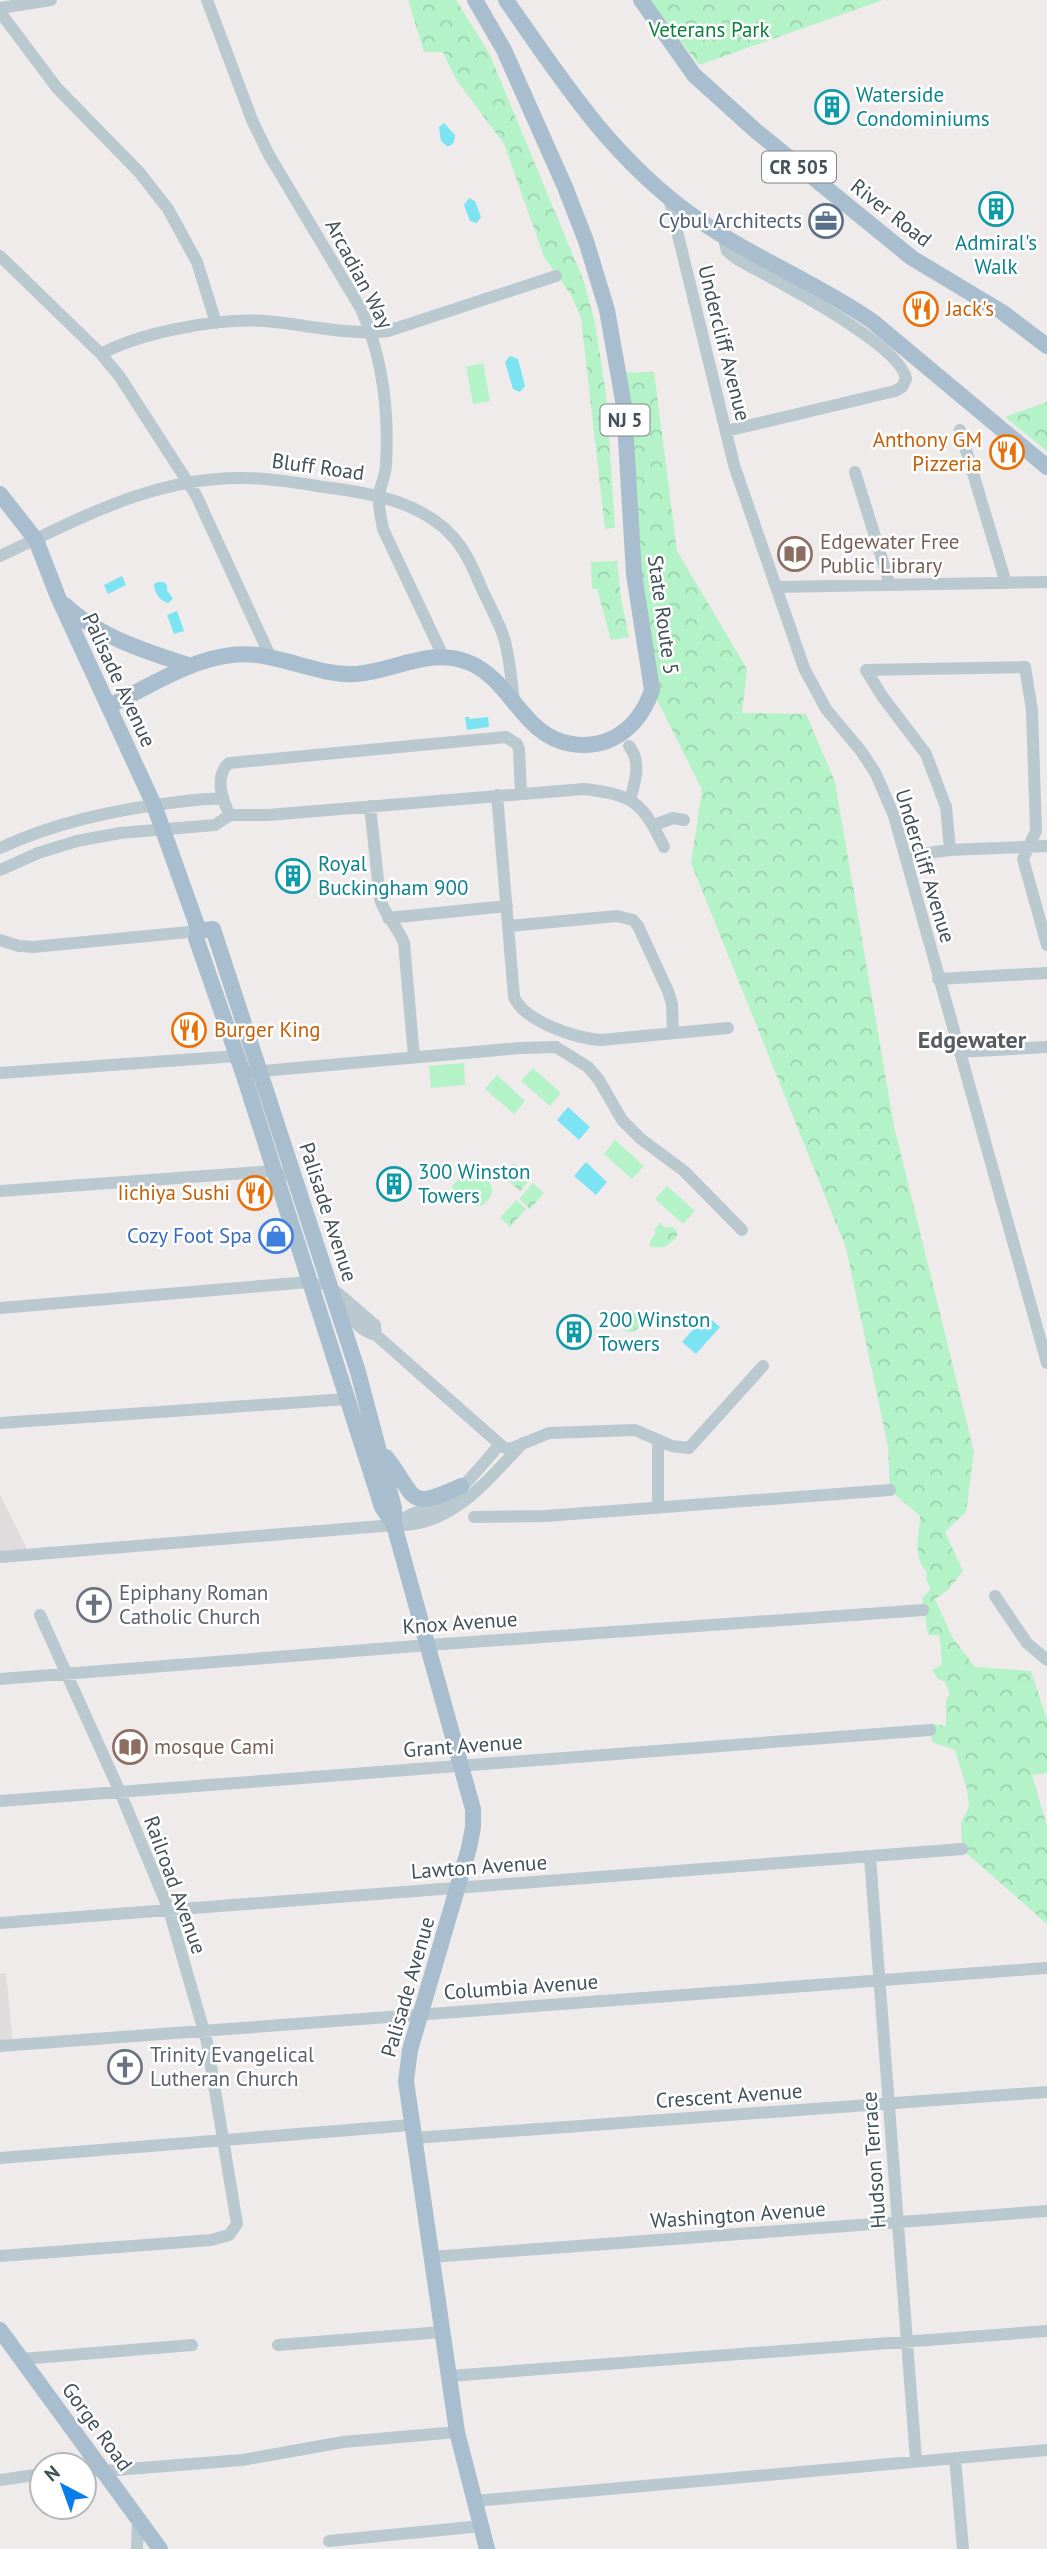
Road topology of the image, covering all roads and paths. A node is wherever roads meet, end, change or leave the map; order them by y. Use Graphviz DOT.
graph roads {
  1 [pos="51,0"];
  2 [pos="207,0"];
  3 [pos="475,0"];
  4 [pos="506,0"];
  5 [pos="641,0"];
  6 [pos="0,10"];
  7 [pos="669,198"];
  8 [pos="723,235"];
  9 [pos="0,256"];
  10 [pos="556,276"];
  11 [pos="216,323"];
  12 [pos="371,333"];
  13 [pos="1047,346"];
  14 [pos="102,354"];
  15 [pos="960,430"];
  16 [pos="726,431"];
  17 [pos="1046,466"];
  18 [pos="855,472"];
  19 [pos="188,482"];
  20 [pos="0,494"];
  21 [pos="379,495"];
  22 [pos="36,540"];
  23 [pos="0,556"];
  24 [pos="1047,582"];
  25 [pos="1006,583"];
  26 [pos="890,585"];
  27 [pos="777,587"];
  28 [pos="58,597"];
  29 [pos="443,656"];
  30 [pos="271,658"];
  31 [pos="191,666"];
  32 [pos="514,705"];
  33 [pos="109,706"];
  34 [pos="629,746"];
  35 [pos="521,794"];
  36 [pos="497,795"];
  37 [pos="222,799"];
  38 [pos="630,800"];
  39 [pos="154,805"];
  40 [pos="370,806"];
  41 [pos="230,815"];
  42 [pos="684,820"];
  43 [pos="654,825"];
  44 [pos="162,829"];
  45 [pos="1047,846"];
  46 [pos="664,847"];
  47 [pos="0,848"];
  48 [pos="1030,848"];
  49 [pos="950,850"];
  50 [pos="905,856"];
  51 [pos="0,870"];
  52 [pos="507,906"];
  53 [pos="388,918"];
  54 [pos="509,926"];
  55 [pos="199,931"];
  56 [pos="0,940"];
  57 [pos="1047,945"];
  58 [pos="1047,973"];
  59 [pos="939,979"];
  60 [pos="728,1028"];
  61 [pos="674,1032"];
  62 [pos="1047,1046"];
  63 [pos="959,1052"];
  64 [pos="237,1056"];
  65 [pos="414,1057"];
  66 [pos="251,1072"];
  67 [pos="0,1073"];
  68 [pos="273,1171"];
  69 [pos="296,1180"];
  70 [pos="0,1191"];
  71 [pos="742,1230"];
  72 [pos="309,1282"];
  73 [pos="331,1288"];
  74 [pos="0,1308"];
  75 [pos="1047,1363"];
  76 [pos="764,1366"];
  77 [pos="347,1399"];
  78 [pos="0,1423"];
  79 [pos="658,1440"];
  80 [pos="523,1443"];
  81 [pos="500,1444"];
  82 [pos="379,1445"];
  83 [pos="461,1486"];
  84 [pos="890,1490"];
  85 [pos="658,1508"];
  86 [pos="474,1517"];
  87 [pos="394,1525"];
  88 [pos="0,1558"];
  89 [pos="995,1596"];
  90 [pos="923,1610"];
  91 [pos="40,1615"];
  92 [pos="429,1645"];
  93 [pos="1047,1660"];
  94 [pos="67,1673"];
  95 [pos="0,1679"];
  96 [pos="930,1730"];
  97 [pos="461,1765"];
  98 [pos="120,1792"];
  99 [pos="0,1801"];
  100 [pos="962,1849"];
  101 [pos="870,1857"];
  102 [pos="458,1888"];
  103 [pos="169,1910"];
  104 [pos="0,1923"];
  105 [pos="1045,1968"];
  106 [pos="880,1980"];
  107 [pos="421,2014"];
  108 [pos="203,2031"];
  109 [pos="0,2046"];
  110 [pos="1047,2091"];
  111 [pos="889,2104"];
  112 [pos="413,2132"];
  113 [pos="223,2141"];
  114 [pos="0,2158"];
  115 [pos="1047,2211"];
  116 [pos="898,2222"];
  117 [pos="0,2256"];
  118 [pos="431,2257"];
  119 [pos="0,2330"];
  120 [pos="1047,2331"];
  121 [pos="442,2332"];
  122 [pos="906,2342"];
  123 [pos="192,2345"];
  124 [pos="278,2345"];
  125 [pos="22,2359"];
  126 [pos="449,2376"];
  127 [pos="457,2432"];
  128 [pos="1047,2450"];
  129 [pos="955,2458"];
  130 [pos="916,2460"];
  131 [pos="98,2471"];
  132 [pos="103,2471"];
  133 [pos="28,2476"];
  134 [pos="0,2480"];
  135 [pos="475,2501"];
  136 [pos="138,2519"];
  137 [pos="482,2526"];
  138 [pos="329,2541"];
  139 [pos="136,2549"];
  140 [pos="160,2549"];
  141 [pos="487,2549"];
  142 [pos="963,2549"];
  1 -- 6 [label="street"];
  2 -- 12 [label="street, Arcadian Way"];
  3 -- 32 [label="main road, State Route 5 / NJ 5"];
  4 -- 7 [label="main road"];
  5 -- 13 [label="main road, River Road / CR 505"];
  6 -- 11 [label="street"];
  7 -- 8 [label="main road"];
  7 -- 16 [label="street, Undercliff Avenue"];
  8 -- 16 [label="street"];
  8 -- 17 [label="main road"];
  9 -- 14 [label="street"];
  10 -- 12 [label="street"];
  11 -- 12 [label="street"];
  11 -- 14 [label="street"];
  12 -- 21 [label="street, Arcadian Way"];
  14 -- 19 [label="street"];
  15 -- 25 [label="street"];
  16 -- 27 [label="street, Undercliff Avenue"];
  18 -- 26 [label="street"];
  19 -- 21 [label="street, Bluff Road"];
  19 -- 22 [label="street, Bluff Road"];
  19 -- 30 [label="street"];
  20 -- 22 [label="main road, Palisade Avenue"];
  21 -- 29 [label="street, Arcadian Way"];
  21 -- 32 [label="street, Bluff Road"];
  22 -- 23 [label="street, Bluff Road"];
  22 -- 28 [label="main road, Palisade Avenue"];
  24 -- 25 [label="street"];
  25 -- 26 [label="street"];
  26 -- 27 [label="street"];
  27 -- 50 [label="street, Undercliff Avenue"];
  28 -- 31 [label="main road"];
  28 -- 33 [label="main road, Palisade Avenue"];
  29 -- 30 [label="main road, State Route 5 / NJ 5"];
  29 -- 32 [label="main road, State Route 5 / NJ 5"];
  30 -- 31 [label="main road, State Route 5 / NJ 5"];
  31 -- 33 [label="main road, State Route 5 / NJ 5"];
  33 -- 39 [label="main road, Palisade Avenue"];
  34 -- 38 [label="street"];
  35 -- 36 [label="street"];
  35 -- 37 [label="street"];
  35 -- 38 [label="street"];
  36 -- 40 [label="street"];
  36 -- 52 [label="street"];
  37 -- 39 [label="street"];
  37 -- 41 [label="street"];
  38 -- 43 [label="street"];
  39 -- 44 [label="main road, Palisade Avenue"];
  39 -- 47 [label="street"];
  40 -- 41 [label="street"];
  40 -- 53 [label="street"];
  41 -- 44 [label="street"];
  42 -- 43 [label="street"];
  43 -- 46 [label="street"];
  44 -- 51 [label="street"];
  44 -- 55 [label="main road, Palisade Avenue"];
  45 -- 48 [label="street"];
  48 -- 49 [label="street"];
  48 -- 49 [label="street"];
  48 -- 57 [label="street"];
  49 -- 50 [label="street"];
  50 -- 59 [label="street, Undercliff Avenue"];
  52 -- 53 [label="street"];
  52 -- 54 [label="street"];
  53 -- 65 [label="street"];
  54 -- 61 [label="street"];
  54 -- 61 [label="street"];
  55 -- 56 [label="street"];
  55 -- 64 [label="main road, Palisade Avenue"];
  55 -- 66 [label="main road, Palisade Avenue"];
  58 -- 59 [label="street"];
  59 -- 63 [label="street, Undercliff Avenue"];
  60 -- 61 [label="street"];
  62 -- 63 [label="street"];
  63 -- 75 [label="street, Undercliff Avenue"];
  64 -- 66 [label="main road, Palisade Avenue"];
  64 -- 67 [label="street"];
  65 -- 66 [label="street"];
  65 -- 71 [label="street"];
  66 -- 68 [label="main road, Palisade Avenue"];
  66 -- 69 [label="main road, Palisade Avenue"];
  68 -- 69 [label="street"];
  68 -- 70 [label="street"];
  68 -- 72 [label="main road, Palisade Avenue"];
  69 -- 73 [label="main road, Palisade Avenue"];
  72 -- 73 [label="street"];
  72 -- 74 [label="street"];
  72 -- 77 [label="main road, Palisade Avenue"];
  73 -- 81 [label="street"];
  73 -- 82 [label="main road, Palisade Avenue"];
  76 -- 79 [label="street"];
  77 -- 78 [label="street"];
  77 -- 82 [label="main road"];
  77 -- 87 [label="main road, Palisade Avenue"];
  79 -- 80 [label="street"];
  79 -- 85 [label="street"];
  80 -- 81 [label="street"];
  80 -- 87 [label="street"];
  81 -- 83 [label="street"];
  82 -- 83 [label="main road"];
  82 -- 87 [label="main road, Palisade Avenue"];
  83 -- 87 [label="street"];
  84 -- 85 [label="street"];
  85 -- 86 [label="street"];
  87 -- 88 [label="street"];
  87 -- 92 [label="main road, Palisade Avenue"];
  89 -- 93 [label="street"];
  90 -- 92 [label="street, Knox Avenue"];
  91 -- 94 [label="street, Railroad Avenue"];
  92 -- 94 [label="street, Knox Avenue"];
  92 -- 97 [label="main road, Palisade Avenue"];
  94 -- 95 [label="street, Knox Avenue"];
  94 -- 98 [label="street, Railroad Avenue"];
  96 -- 97 [label="street, Grant Avenue"];
  97 -- 98 [label="street, Grant Avenue"];
  97 -- 102 [label="main road, Palisade Avenue"];
  98 -- 99 [label="street, Grant Avenue"];
  98 -- 103 [label="street, Railroad Avenue"];
  100 -- 101 [label="street, Lawton Avenue"];
  101 -- 102 [label="street, Lawton Avenue"];
  101 -- 106 [label="street, Hudson Terrace"];
  102 -- 103 [label="street, Lawton Avenue"];
  102 -- 107 [label="main road, Palisade Avenue"];
  103 -- 104 [label="street, Lawton Avenue"];
  103 -- 108 [label="street, Railroad Avenue"];
  105 -- 106 [label="street, Columbia Avenue"];
  106 -- 107 [label="street, Columbia Avenue"];
  106 -- 111 [label="street, Hudson Terrace"];
  107 -- 108 [label="street, Columbia Avenue"];
  107 -- 112 [label="main road, Palisade Avenue"];
  108 -- 109 [label="street, Columbia Avenue"];
  108 -- 113 [label="street, Railroad Avenue"];
  110 -- 111 [label="street, Crescent Avenue"];
  111 -- 112 [label="street, Crescent Avenue"];
  111 -- 116 [label="street, Hudson Terrace"];
  112 -- 113 [label="street, Crescent Avenue"];
  112 -- 118 [label="main road, Palisade Avenue"];
  113 -- 114 [label="street, Crescent Avenue"];
  113 -- 117 [label="street, Railroad Avenue"];
  115 -- 116 [label="street, Washington Avenue"];
  116 -- 118 [label="street, Washington Avenue"];
  116 -- 122 [label="street, Hudson Terrace"];
  118 -- 121 [label="main road, Palisade Avenue"];
  119 -- 125 [label="main road, Gorge Road"];
  120 -- 122 [label="street"];
  121 -- 124 [label="street"];
  121 -- 126 [label="main road, Palisade Avenue"];
  122 -- 126 [label="street"];
  122 -- 130 [label="street, Hudson Terrace"];
  123 -- 125 [label="street"];
  125 -- 132 [label="main road, Gorge Road"];
  126 -- 127 [label="main road, Palisade Avenue"];
  127 -- 132 [label="street"];
  127 -- 135 [label="main road, Palisade Avenue"];
  128 -- 129 [label="street"];
  129 -- 130 [label="street"];
  129 -- 142 [label="street"];
  130 -- 135 [label="street"];
  131 -- 132 [label="street"];
  132 -- 136 [label="main road, Gorge Road"];
  133 -- 134 [label="street"];
  135 -- 137 [label="main road, Palisade Avenue"];
  136 -- 139 [label="street"];
  136 -- 140 [label="main road, Gorge Road"];
  137 -- 138 [label="street"];
  137 -- 141 [label="main road, Palisade Avenue"];
}
